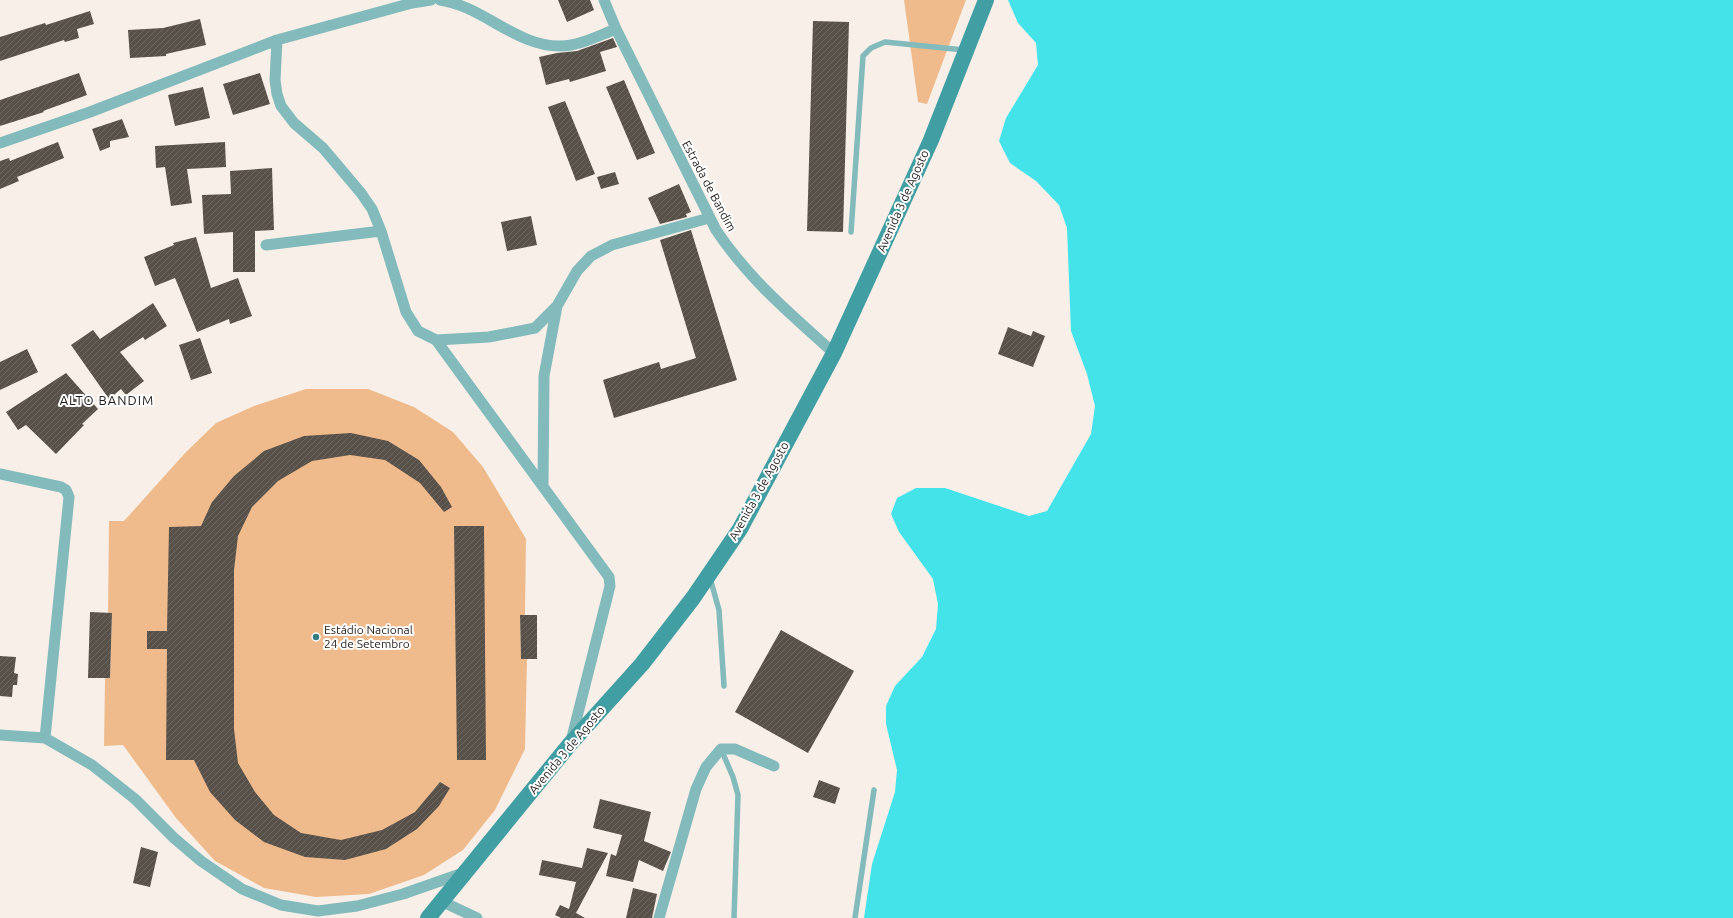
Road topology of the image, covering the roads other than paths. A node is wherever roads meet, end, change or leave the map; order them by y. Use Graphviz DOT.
graph roads {
  1 [pos="431,0"];
  2 [pos="440,0"];
  3 [pos="604,0"];
  4 [pos="986,0"];
  5 [pos="616,29"];
  6 [pos="278,40"];
  7 [pos="967,50"];
  8 [pos="0,143"];
  9 [pos="708,218"];
  10 [pos="381,231"];
  11 [pos="851,232"];
  12 [pos="266,245"];
  13 [pos="557,306"];
  14 [pos="436,340"];
  15 [pos="834,353"];
  16 [pos="0,474"];
  17 [pos="544,486"];
  18 [pos="709,574"];
  19 [pos="724,686"];
  20 [pos="0,735"];
  21 [pos="45,738"];
  22 [pos="570,744"];
  23 [pos="721,749"];
  24 [pos="774,766"];
  25 [pos="874,790"];
  26 [pos="464,873"];
  27 [pos="441,901"];
  28 [pos="428,918"];
  29 [pos="477,918"];
  30 [pos="659,918"];
  31 [pos="734,918"];
  32 [pos="855,918"];
  1 -- 6 [label="street"];
  2 -- 5 [label="street"];
  3 -- 5 [label="street, Estrada de Bandim"];
  4 -- 7 [label="street, Avenida 3 de Agosto"];
  5 -- 9 [label="street, Estrada de Bandim"];
  6 -- 8 [label="street"];
  6 -- 10 [label="street"];
  7 -- 11 [label="lane"];
  7 -- 15 [label="street, Avenida 3 de Agosto"];
  9 -- 13 [label="street"];
  9 -- 15 [label="street, Estrada de Bandim"];
  10 -- 12 [label="street"];
  10 -- 14 [label="street"];
  13 -- 14 [label="street"];
  13 -- 17 [label="street"];
  14 -- 17 [label="street"];
  15 -- 18 [label="street, Avenida 3 de Agosto"];
  16 -- 21 [label="street"];
  17 -- 22 [label="street"];
  18 -- 19 [label="lane"];
  18 -- 22 [label="street, Avenida 3 de Agosto"];
  20 -- 21 [label="street"];
  21 -- 26 [label="street"];
  22 -- 26 [label="street, Avenida 3 de Agosto"];
  23 -- 24 [label="street"];
  23 -- 30 [label="street"];
  23 -- 31 [label="lane"];
  25 -- 32 [label="lane"];
  26 -- 27 [label="street, Avenida 3 de Agosto"];
  27 -- 28 [label="street, Avenida 3 de Agosto"];
  27 -- 29 [label="street"];
}
